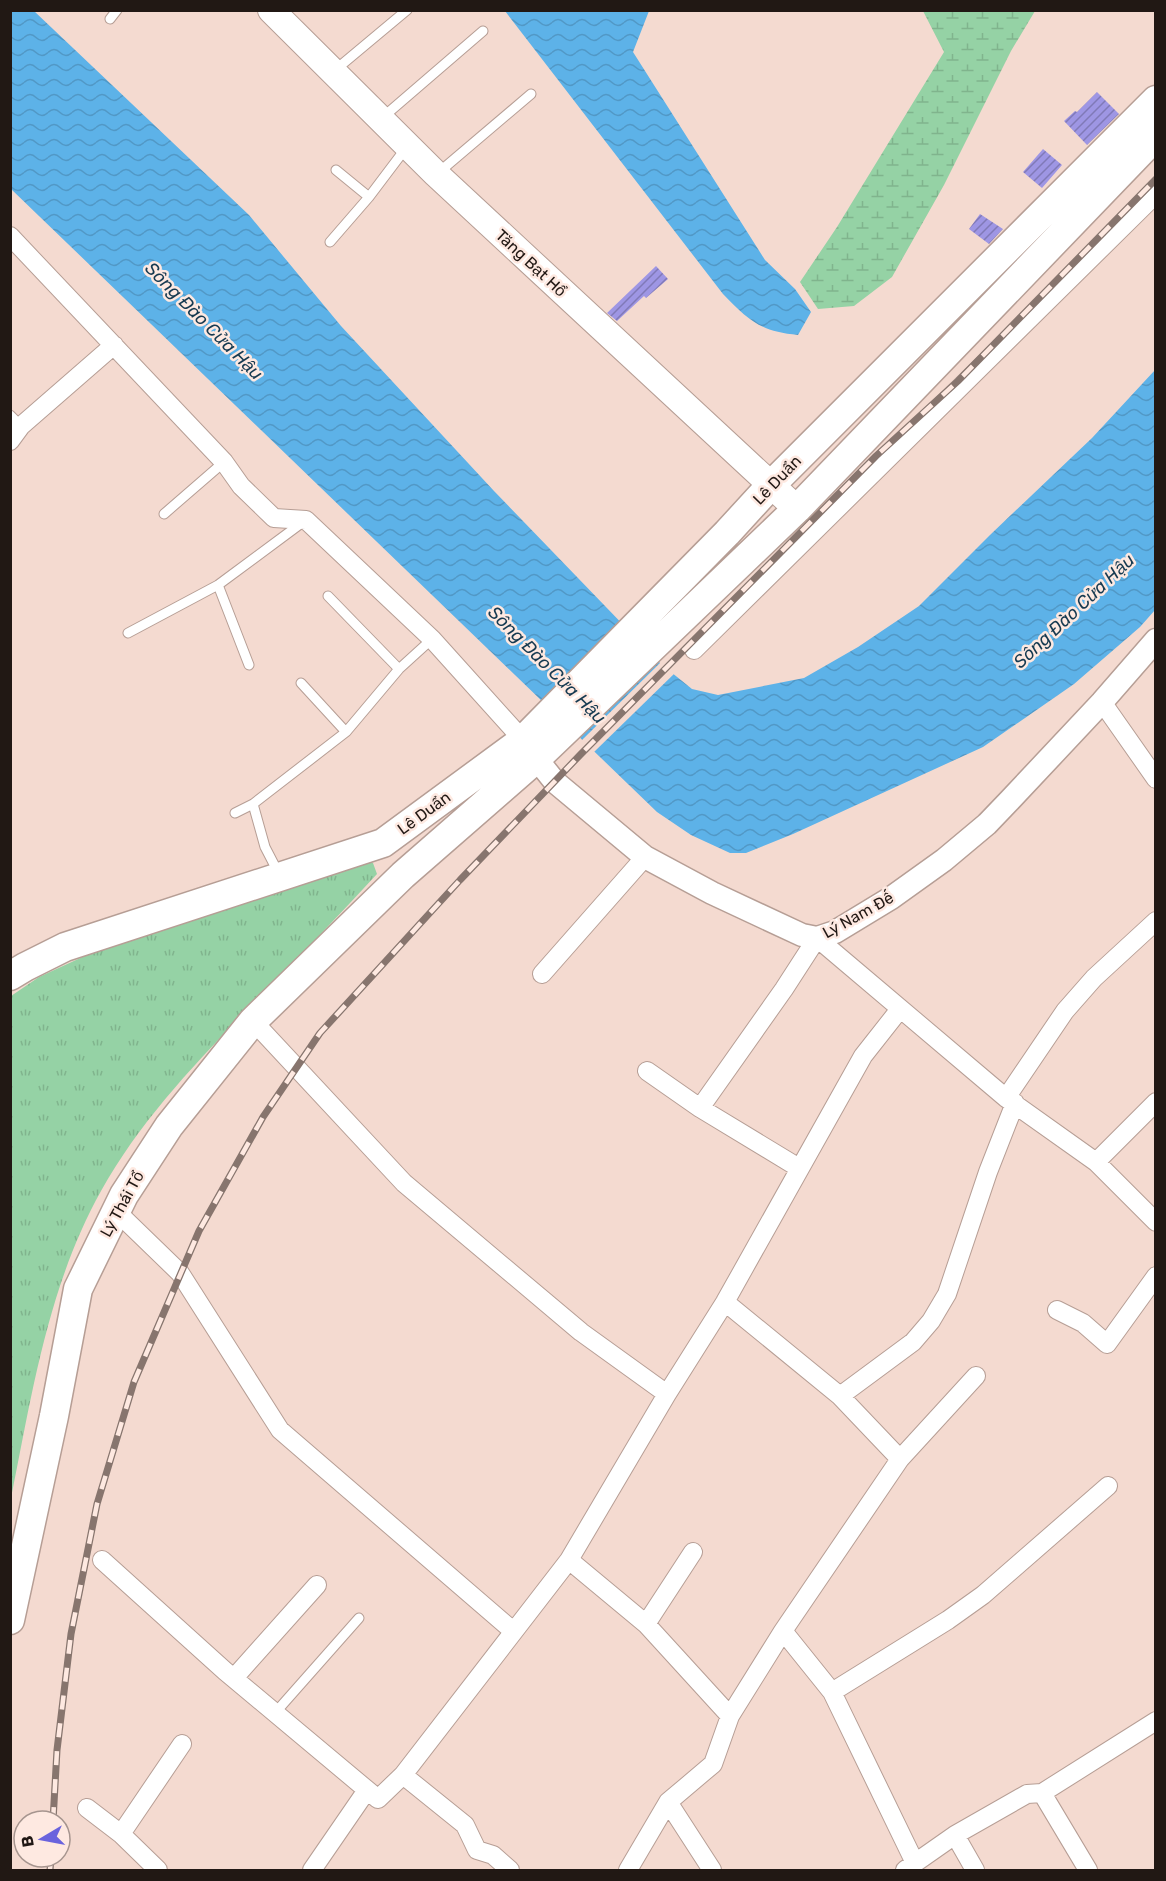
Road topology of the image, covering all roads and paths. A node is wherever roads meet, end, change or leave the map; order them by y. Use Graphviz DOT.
graph roads {
  1 [pos="117,10"];
  2 [pos="271,10"];
  3 [pos="407,10"];
  4 [pos="110,20"];
  5 [pos="483,31"];
  6 [pos="334,71"];
  7 [pos="531,94"];
  8 [pos="1155,100"];
  9 [pos="380,119"];
  10 [pos="1155,136"];
  11 [pos="407,146"];
  12 [pos="336,170"];
  13 [pos="436,174"];
  14 [pos="1155,194"];
  15 [pos="369,197"];
  16 [pos="10,236"];
  17 [pos="330,242"];
  18 [pos="114,345"];
  19 [pos="16,421"];
  20 [pos="10,441"];
  21 [pos="224,462"];
  22 [pos="771,485"];
  23 [pos="796,509"];
  24 [pos="164,514"];
  25 [pos="306,520"];
  26 [pos="218,585"];
  27 [pos="328,596"];
  28 [pos="656,625"];
  29 [pos="128,633"];
  30 [pos="432,639"];
  31 [pos="1155,640"];
  32 [pos="694,650"];
  33 [pos="249,665"];
  34 [pos="399,669"];
  35 [pos="301,683"];
  36 [pos="1102,702"];
  37 [pos="346,732"];
  38 [pos="533,746"];
  39 [pos="1155,779"];
  40 [pos="253,804"];
  41 [pos="235,813"];
  42 [pos="383,843"];
  43 [pos="645,857"];
  44 [pos="403,875"];
  45 [pos="280,876"];
  46 [pos="1155,921"];
  47 [pos="817,938"];
  48 [pos="542,974"];
  49 [pos="10,976"];
  50 [pos="900,1009"];
  51 [pos="253,1021"];
  52 [pos="647,1071"];
  53 [pos="1010,1101"];
  54 [pos="1155,1102"];
  55 [pos="700,1108"];
  56 [pos="1096,1162"];
  57 [pos="799,1168"];
  58 [pos="116,1211"];
  59 [pos="1155,1222"];
  60 [pos="1155,1276"];
  61 [pos="725,1302"];
  62 [pos="1058,1310"];
  63 [pos="975,1376"];
  64 [pos="667,1394"];
  65 [pos="840,1395"];
  66 [pos="900,1459"];
  67 [pos="1108,1486"];
  68 [pos="693,1552"];
  69 [pos="102,1560"];
  70 [pos="569,1560"];
  71 [pos="317,1585"];
  72 [pos="359,1618"];
  73 [pos="10,1620"];
  74 [pos="646,1623"];
  75 [pos="513,1631"];
  76 [pos="783,1631"];
  77 [pos="234,1678"];
  78 [pos="832,1692"];
  79 [pos="276,1713"];
  80 [pos="730,1716"];
  81 [pos="1155,1722"];
  82 [pos="182,1744"];
  83 [pos="403,1775"];
  84 [pos="367,1790"];
  85 [pos="1042,1792"];
  86 [pos="668,1802"];
  87 [pos="87,1808"];
  88 [pos="121,1834"];
  89 [pos="955,1835"];
  90 [pos="910,1867"];
  91 [pos="159,1870"];
  92 [pos="312,1870"];
  93 [pos="510,1870"];
  94 [pos="628,1870"];
  95 [pos="712,1870"];
  96 [pos="975,1870"];
  97 [pos="1089,1870"];
  1 -- 4 [label="lane"];
  2 -- 6 [label="main road, Tăng Bạt Hổ"];
  3 -- 6 [label="lane"];
  5 -- 9 [label="lane"];
  6 -- 9 [label="main road, Tăng Bạt Hổ"];
  7 -- 13 [label="lane"];
  8 -- 22 [label="main road, Lê Duẩn"];
  9 -- 11 [label="main road, Tăng Bạt Hổ"];
  10 -- 23 [label="main road, Lê Duẩn"];
  11 -- 13 [label="main road, Tăng Bạt Hổ"];
  11 -- 15 [label="lane"];
  12 -- 15 [label="lane"];
  13 -- 22 [label="main road, Tăng Bạt Hổ"];
  14 -- 32 [label="street"];
  15 -- 17 [label="lane"];
  16 -- 18 [label="street"];
  18 -- 19 [label="street"];
  18 -- 21 [label="street"];
  19 -- 20 [label="street"];
  21 -- 24 [label="lane"];
  21 -- 25 [label="street"];
  22 -- 23 [label="main road, Tăng Bạt Hổ"];
  22 -- 28 [label="main road, Lê Duẩn"];
  23 -- 28 [label="main road, Lê Duẩn"];
  25 -- 26 [label="lane"];
  25 -- 30 [label="street"];
  26 -- 29 [label="lane"];
  26 -- 33 [label="lane"];
  27 -- 34 [label="lane"];
  28 -- 38 [label="main road, Lê Duẩn"];
  30 -- 34 [label="lane"];
  30 -- 38 [label="street"];
  31 -- 36 [label="street, Lý Nam Đế"];
  34 -- 37 [label="lane"];
  35 -- 37 [label="lane"];
  36 -- 39 [label="street"];
  36 -- 47 [label="street, Lý Nam Đế"];
  37 -- 40 [label="lane"];
  38 -- 42 [label="main road, Lê Duẩn"];
  38 -- 43 [label="street, Lý Nam Đế"];
  38 -- 44 [label="main road, Lê Duẩn"];
  40 -- 41 [label="lane"];
  40 -- 45 [label="lane"];
  42 -- 44 [label="main road"];
  42 -- 45 [label="main road"];
  43 -- 47 [label="street, Lý Nam Đế"];
  43 -- 48 [label="street"];
  44 -- 51 [label="main road, Lý Thái Tổ"];
  45 -- 49 [label="main road"];
  46 -- 53 [label="street"];
  47 -- 50 [label="street"];
  47 -- 55 [label="street"];
  50 -- 53 [label="street"];
  50 -- 57 [label="street"];
  51 -- 58 [label="main road, Lý Thái Tổ"];
  51 -- 64 [label="street"];
  52 -- 55 [label="street"];
  53 -- 56 [label="street"];
  53 -- 65 [label="street"];
  54 -- 56 [label="street"];
  55 -- 57 [label="street"];
  56 -- 59 [label="street"];
  57 -- 61 [label="street"];
  58 -- 73 [label="main road, Lý Thái Tổ"];
  58 -- 75 [label="street"];
  60 -- 62 [label="street"];
  61 -- 64 [label="street"];
  61 -- 65 [label="street"];
  63 -- 66 [label="street"];
  64 -- 70 [label="street"];
  65 -- 66 [label="street"];
  66 -- 76 [label="street"];
  67 -- 78 [label="street"];
  68 -- 74 [label="street"];
  69 -- 77 [label="street"];
  70 -- 74 [label="street"];
  70 -- 75 [label="street"];
  71 -- 77 [label="street"];
  72 -- 79 [label="lane"];
  74 -- 80 [label="street"];
  75 -- 83 [label="street"];
  76 -- 78 [label="street"];
  76 -- 80 [label="street"];
  77 -- 79 [label="street"];
  78 -- 90 [label="street"];
  79 -- 84 [label="street"];
  80 -- 86 [label="street"];
  81 -- 85 [label="street"];
  82 -- 88 [label="street"];
  83 -- 84 [label="street"];
  83 -- 93 [label="street"];
  84 -- 92 [label="street"];
  85 -- 89 [label="street"];
  85 -- 97 [label="street"];
  86 -- 94 [label="street"];
  86 -- 95 [label="street"];
  87 -- 88 [label="street"];
  88 -- 91 [label="street"];
  89 -- 90 [label="street"];
  89 -- 96 [label="street"];
}
